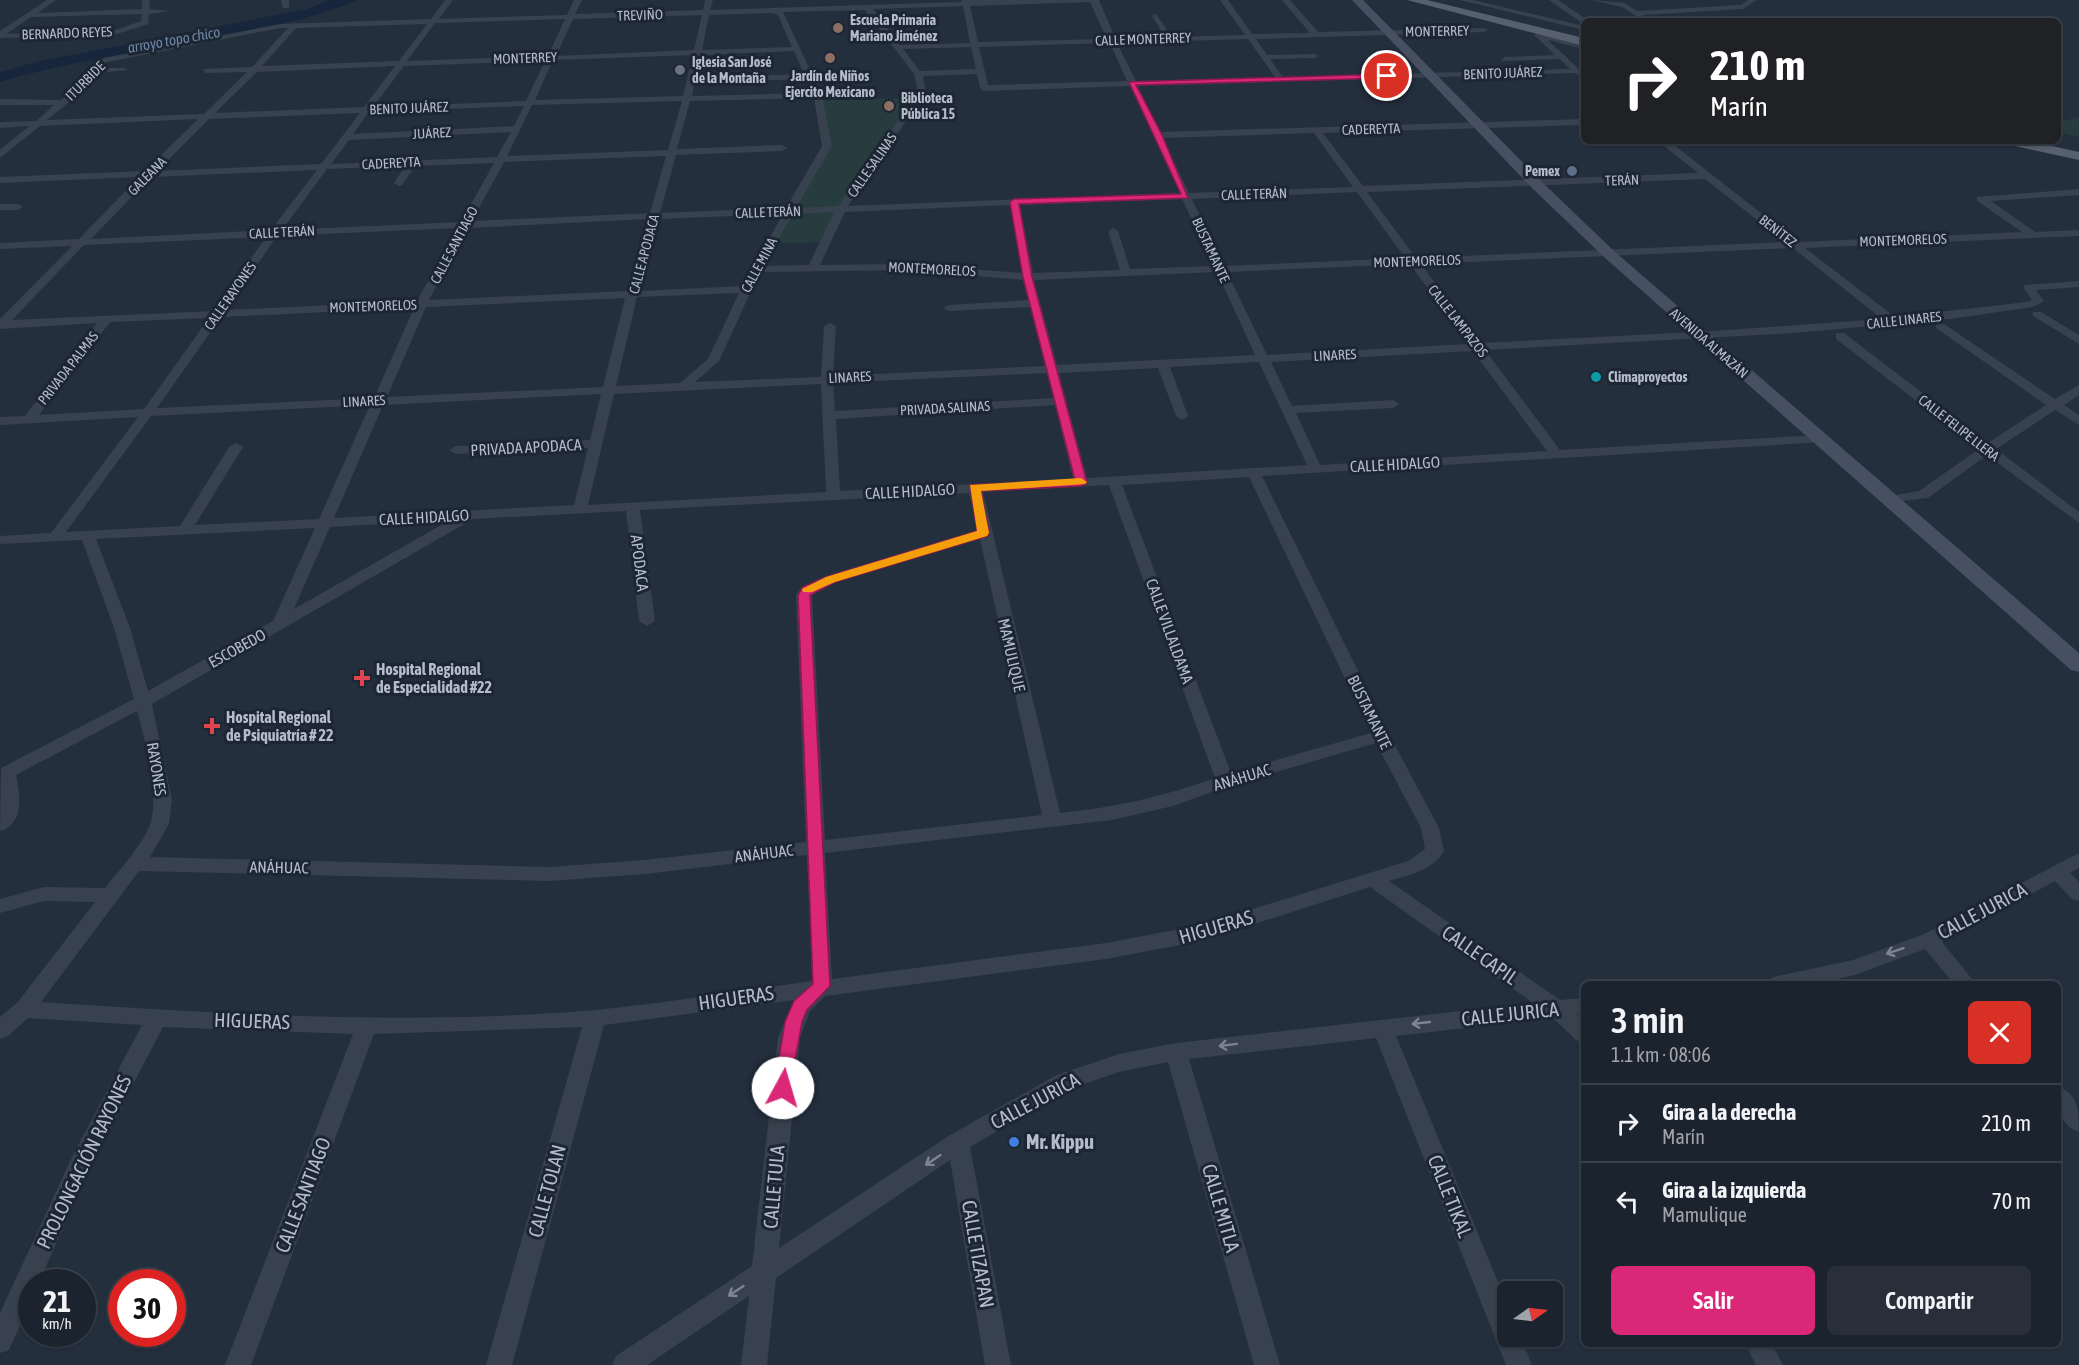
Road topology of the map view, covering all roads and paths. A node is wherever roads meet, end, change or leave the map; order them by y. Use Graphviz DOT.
graph roads {
  1 [pos="52,0"];
  2 [pos="146,0"];
  3 [pos="449,0"];
  4 [pos="578,0"];
  5 [pos="709,0"];
  6 [pos="1094,0"];
  7 [pos="1224,0"];
  8 [pos="1286,0"];
  9 [pos="1358,0"];
  10 [pos="1413,0"];
  11 [pos="1447,0"];
  12 [pos="1464,0"];
  13 [pos="1490,0"];
  14 [pos="1553,0"];
  15 [pos="1595,0"];
  16 [pos="1753,0"];
  17 [pos="966,2"];
  18 [pos="837,4"];
  19 [pos="868,8"];
  20 [pos="1501,9"];
  21 [pos="772,10"];
  22 [pos="1690,10"];
  23 [pos="166,11"];
  24 [pos="145,12"];
  25 [pos="706,12"];
  26 [pos="1636,13"];
  27 [pos="29,15"];
  28 [pos="1156,16"];
  29 [pos="570,17"];
  30 [pos="1581,18"];
  31 [pos="1642,18"];
  32 [pos="1703,18"];
  33 [pos="433,21"];
  34 [pos="294,26"];
  35 [pos="1581,29"];
  36 [pos="1581,29"];
  37 [pos="1484,30"];
  38 [pos="1389,32"];
  39 [pos="114,33"];
  40 [pos="1315,34"];
  41 [pos="1540,34"];
  42 [pos="0,35"];
  43 [pos="1250,36"];
  44 [pos="124,39"];
  45 [pos="1170,39"];
  46 [pos="1113,40"];
  47 [pos="1581,41"];
  48 [pos="976,44"];
  49 [pos="1581,46"];
  50 [pos="897,47"];
  51 [pos="796,49"];
  52 [pos="696,52"];
  53 [pos="1315,56"];
  54 [pos="550,57"];
  55 [pos="1266,57"];
  56 [pos="1560,57"];
  57 [pos="1504,59"];
  58 [pos="402,62"];
  59 [pos="253,68"];
  60 [pos="124,70"];
  61 [pos="95,71"];
  62 [pos="206,71"];
  63 [pos="982,71"];
  64 [pos="1576,71"];
  65 [pos="918,74"];
  66 [pos="1430,75"];
  67 [pos="1581,75"];
  68 [pos="811,76"];
  69 [pos="1280,79"];
  70 [pos="690,81"];
  71 [pos="1131,84"];
  72 [pos="818,94"];
  73 [pos="687,98"];
  74 [pos="0,102"];
  75 [pos="63,103"];
  76 [pos="529,103"];
  77 [pos="368,110"];
  78 [pos="206,116"];
  79 [pos="1581,122"];
  80 [pos="39,123"];
  81 [pos="0,125"];
  82 [pos="1479,125"];
  83 [pos="517,129"];
  84 [pos="1316,130"];
  85 [pos="1159,135"];
  86 [pos="347,137"];
  87 [pos="2061,141"];
  88 [pos="1667,144"];
  89 [pos="2025,144"];
  90 [pos="2079,145"];
  91 [pos="782,147"];
  92 [pos="672,152"];
  93 [pos="0,155"];
  94 [pos="2079,156"];
  95 [pos="501,158"];
  96 [pos="413,162"];
  97 [pos="326,166"];
  98 [pos="148,174"];
  99 [pos="1708,176"];
  100 [pos="0,180"];
  101 [pos="399,183"];
  102 [pos="1536,184"];
  103 [pos="1362,190"];
  104 [pos="2079,192"];
  105 [pos="1186,196"];
  106 [pos="1014,202"];
  107 [pos="0,207"];
  108 [pos="18,207"];
  109 [pos="841,209"];
  110 [pos="788,211"];
  111 [pos="654,216"];
  112 [pos="464,225"];
  113 [pos="1113,231"];
  114 [pos="275,232"];
  115 [pos="2079,233"];
  116 [pos="2033,235"];
  117 [pos="82,242"];
  118 [pos="1795,244"];
  119 [pos="0,246"];
  120 [pos="1610,254"];
  121 [pos="1411,261"];
  122 [pos="813,268"];
  123 [pos="756,269"];
  124 [pos="1220,269"];
  125 [pos="1126,273"];
  126 [pos="1028,277"];
  127 [pos="2079,284"];
  128 [pos="746,289"];
  129 [pos="632,294"];
  130 [pos="422,303"];
  131 [pos="1035,303"];
  132 [pos="949,308"];
  133 [pos="218,312"];
  134 [pos="2037,314"];
  135 [pos="107,318"];
  136 [pos="1892,321"];
  137 [pos="1,325"];
  138 [pos="830,326"];
  139 [pos="1940,326"];
  140 [pos="1700,335"];
  141 [pos="1840,336"];
  142 [pos="2079,340"];
  143 [pos="1478,346"];
  144 [pos="1263,359"];
  145 [pos="1162,363"];
  146 [pos="1051,368"];
  147 [pos="827,379"];
  148 [pos="685,385"];
  149 [pos="610,389"];
  150 [pos="2079,389"];
  151 [pos="379,401"];
  152 [pos="1060,401"];
  153 [pos="1393,404"];
  154 [pos="2055,404"];
  155 [pos="1289,410"];
  156 [pos="149,411"];
  157 [pos="830,415"];
  158 [pos="1182,416"];
  159 [pos="29,419"];
  160 [pos="0,421"];
  161 [pos="2079,421"];
  162 [pos="1819,439"];
  163 [pos="595,444"];
  164 [pos="236,447"];
  165 [pos="1987,449"];
  166 [pos="456,450"];
  167 [pos="1557,455"];
  168 [pos="1315,468"];
  169 [pos="1254,472"];
  170 [pos="1114,481"];
  171 [pos="1081,483"];
  172 [pos="975,488"];
  173 [pos="833,494"];
  174 [pos="1889,500"];
  175 [pos="632,505"];
  176 [pos="580,508"];
  177 [pos="472,514"];
  178 [pos="2079,519"];
  179 [pos="324,523"];
  180 [pos="185,530"];
  181 [pos="983,533"];
  182 [pos="87,535"];
  183 [pos="56,536"];
  184 [pos="0,540"];
  185 [pos="647,621"];
  186 [pos="279,625"];
  187 [pos="2079,665"];
  188 [pos="144,701"];
  189 [pos="1381,736"];
  190 [pos="4,774"];
  191 [pos="1225,781"];
  192 [pos="1053,822"];
  193 [pos="0,825"];
  194 [pos="815,847"];
  195 [pos="1433,855"];
  196 [pos="2079,860"];
  197 [pos="135,864"];
  198 [pos="2057,871"];
  199 [pos="1373,880"];
  200 [pos="2079,894"];
  201 [pos="110,895"];
  202 [pos="0,906"];
  203 [pos="1929,940"];
  204 [pos="1792,981"];
  205 [pos="1963,981"];
  206 [pos="822,986"];
  207 [pos="1581,1006"];
  208 [pos="24,1009"];
  209 [pos="1557,1009"];
  210 [pos="157,1018"];
  211 [pos="595,1018"];
  212 [pos="367,1026"];
  213 [pos="1382,1027"];
  214 [pos="0,1030"];
  215 [pos="1581,1031"];
  216 [pos="1176,1052"];
  217 [pos="2061,1100"];
  218 [pos="2079,1122"];
  219 [pos="958,1142"];
  220 [pos="765,1272"];
  221 [pos="0,1341"];
  222 [pos="1760,1347"];
  223 [pos="238,1365"];
  224 [pos="499,1365"];
  225 [pos="625,1365"];
  226 [pos="754,1365"];
  227 [pos="998,1365"];
  228 [pos="1267,1365"];
  229 [pos="1519,1365"];
  230 [pos="1770,1365"];
  1 -- 27 [label="street"];
  2 -- 24 [label="street"];
  3 -- 33 [label="street, CALLE RAYONES"];
  4 -- 29 [label="street, CALLE SANTIAGO"];
  5 -- 25 [label="street, CALLE APODACA"];
  6 -- 17 [label="street, TREVIÑO"];
  6 -- 46 [label="street, BUSTAMANTE"];
  7 -- 43 [label="street"];
  8 -- 40 [label="street"];
  9 -- 38 [label="main road, AVENIDA ALMAZÁN"];
  10 -- 41 [label="main road"];
  11 -- 35 [label="main road"];
  12 -- 20 [label="street"];
  13 -- 20 [label="street"];
  14 -- 30 [label="street"];
  15 -- 26 [label="street"];
  16 -- 22 [label="street"];
  17 -- 19 [label="street, TREVIÑO"];
  17 -- 48 [label="street"];
  18 -- 19 [label="street, TREVIÑO"];
  18 -- 21 [label="street, TREVIÑO"];
  19 -- 50 [label="street"];
  20 -- 36 [label="street"];
  21 -- 25 [label="street, TREVIÑO"];
  21 -- 51 [label="street, CALLE MINA"];
  22 -- 26 [label="street"];
  22 -- 32 [label="street"];
  23 -- 24 [label="street"];
  24 -- 27 [label="street"];
  24 -- 39 [label="street, BERNARDO REYES"];
  25 -- 29 [label="street, TREVIÑO"];
  25 -- 52 [label="street, CALLE APODACA"];
  26 -- 31 [label="street"];
  27 -- 42 [label="street"];
  28 -- 45 [label="street"];
  29 -- 33 [label="street, TREVIÑO"];
  29 -- 54 [label="street, CALLE SANTIAGO"];
  33 -- 34 [label="street, TREVIÑO"];
  33 -- 58 [label="street, CALLE RAYONES"];
  34 -- 59 [label="street, GALEANA"];
  34 -- 61 [label="street, ITURBIDE"];
  37 -- 38 [label="street, MONTERREY"];
  38 -- 40 [label="street, CALLE MONTERREY"];
  38 -- 66 [label="main road, AVENIDA ALMAZÁN"];
  39 -- 42 [label="street, BERNARDO REYES"];
  39 -- 44 [label="street"];
  40 -- 43 [label="street, CALLE MONTERREY"];
  41 -- 47 [label="main road"];
  41 -- 49 [label="street"];
  41 -- 56 [label="street"];
  43 -- 45 [label="street, CALLE MONTERREY"];
  43 -- 55 [label="street"];
  45 -- 46 [label="street, CALLE MONTERREY"];
  46 -- 48 [label="street, CALLE MONTERREY"];
  46 -- 71 [label="street, BUSTAMANTE"];
  48 -- 50 [label="street, CALLE MONTERREY"];
  48 -- 63 [label="street"];
  50 -- 65 [label="street"];
  51 -- 52 [label="street, MONTERREY"];
  51 -- 68 [label="street, CALLE MINA"];
  52 -- 54 [label="street, MONTERREY"];
  52 -- 70 [label="street, CALLE APODACA"];
  53 -- 55 [label="street"];
  54 -- 58 [label="street, MONTERREY"];
  54 -- 76 [label="street, CALLE SANTIAGO"];
  55 -- 69 [label="street"];
  56 -- 57 [label="street"];
  56 -- 64 [label="street"];
  58 -- 59 [label="street, MONTERREY"];
  58 -- 77 [label="street, CALLE RAYONES"];
  59 -- 62 [label="street"];
  59 -- 78 [label="street, GALEANA"];
  60 -- 61 [label="street"];
  61 -- 75 [label="street, ITURBIDE"];
  63 -- 65 [label="street"];
  63 -- 71 [label="street, BENITO JUÁREZ"];
  64 -- 66 [label="street, BENITO JUÁREZ"];
  64 -- 67 [label="street"];
  65 -- 109 [label="street, CALLE SALINAS"];
  66 -- 69 [label="street, BENITO JUÁREZ"];
  66 -- 82 [label="main road, AVENIDA ALMAZÁN"];
  68 -- 70 [label="street"];
  68 -- 72 [label="street, CALLE MINA"];
  69 -- 71 [label="street, BENITO JUÁREZ"];
  70 -- 73 [label="street, CALLE APODACA"];
  71 -- 85 [label="street, BUSTAMANTE"];
  72 -- 73 [label="street, BENITO JUÁREZ"];
  72 -- 110 [label="street, CALLE MINA"];
  73 -- 76 [label="street, BENITO JUÁREZ"];
  73 -- 92 [label="street, CALLE APODACA"];
  74 -- 75 [label="street"];
  75 -- 80 [label="street, ITURBIDE"];
  76 -- 77 [label="street, BENITO JUÁREZ"];
  76 -- 83 [label="street, CALLE SANTIAGO"];
  77 -- 78 [label="street, BENITO JUÁREZ"];
  77 -- 86 [label="street, CALLE RAYONES"];
  78 -- 80 [label="street, BENITO JUÁREZ"];
  78 -- 98 [label="street, GALEANA"];
  79 -- 82 [label="street, CADEREYTA"];
  80 -- 81 [label="street, BENITO JUÁREZ"];
  80 -- 93 [label="street, ITURBIDE"];
  82 -- 84 [label="street, CADEREYTA"];
  82 -- 102 [label="main road, AVENIDA ALMAZÁN"];
  83 -- 86 [label="street, JUÁREZ"];
  83 -- 95 [label="street, CALLE SANTIAGO"];
  84 -- 85 [label="street, CADEREYTA"];
  84 -- 103 [label="street, CALLE LAMPAZOS"];
  85 -- 105 [label="street, BUSTAMANTE"];
  86 -- 97 [label="street, CALLE RAYONES"];
  87 -- 90 [label="main road"];
  88 -- 99 [label="street, BENÍTEZ"];
  89 -- 94 [label="main road"];
  91 -- 92 [label="street, CADEREYTA"];
  92 -- 95 [label="street, CADEREYTA"];
  92 -- 111 [label="street, CALLE APODACA"];
  95 -- 96 [label="street, CADEREYTA"];
  95 -- 112 [label="street, CALLE SANTIAGO"];
  96 -- 97 [label="street, CADEREYTA"];
  96 -- 101 [label="street"];
  97 -- 98 [label="street, CADEREYTA"];
  97 -- 114 [label="street, CALLE RAYONES"];
  98 -- 100 [label="street, CADEREYTA"];
  98 -- 117 [label="street, GALEANA"];
  99 -- 102 [label="street, TERÁN"];
  99 -- 118 [label="street, BENÍTEZ"];
  102 -- 103 [label="street, CALLE TERÁN"];
  102 -- 120 [label="main road, AVENIDA ALMAZÁN"];
  103 -- 105 [label="street, CALLE TERÁN"];
  103 -- 121 [label="street, CALLE LAMPAZOS"];
  104 -- 116 [label="street"];
  105 -- 106 [label="street, CALLE TERÁN"];
  105 -- 124 [label="street, BUSTAMANTE"];
  106 -- 109 [label="street, CALLE TERÁN"];
  106 -- 126 [label="street"];
  107 -- 108 [label="street"];
  109 -- 110 [label="street, CALLE TERÁN"];
  109 -- 122 [label="street, CALLE SALINAS"];
  110 -- 111 [label="street, CALLE TERÁN"];
  110 -- 123 [label="street, CALLE MINA"];
  111 -- 112 [label="street, CALLE TERÁN"];
  111 -- 129 [label="street, CALLE APODACA"];
  112 -- 114 [label="street, CALLE TERÁN"];
  112 -- 130 [label="street, CALLE SANTIAGO"];
  113 -- 125 [label="street"];
  114 -- 117 [label="street, CALLE TERÁN"];
  114 -- 133 [label="street, CALLE RAYONES"];
  115 -- 116 [label="street, MONTEMORELOS"];
  116 -- 118 [label="street, MONTEMORELOS"];
  117 -- 119 [label="street, CALLE TERÁN"];
  117 -- 137 [label="street, GALEANA"];
  118 -- 120 [label="street, MONTEMORELOS"];
  118 -- 136 [label="street, BENÍTEZ"];
  120 -- 121 [label="street, MONTEMORELOS"];
  120 -- 140 [label="main road, AVENIDA ALMAZÁN"];
  121 -- 124 [label="street, MONTEMORELOS"];
  121 -- 143 [label="street, CALLE LAMPAZOS"];
  122 -- 123 [label="street, MONTEMORELOS"];
  122 -- 126 [label="street, MONTEMORELOS"];
  123 -- 128 [label="street, CALLE MINA"];
  124 -- 125 [label="street, MONTEMORELOS"];
  124 -- 144 [label="street, BUSTAMANTE"];
  125 -- 126 [label="street, MONTEMORELOS"];
  126 -- 131 [label="street"];
  127 -- 136 [label="street, CALLE LINARES"];
  128 -- 129 [label="street, MONTEMORELOS"];
  128 -- 148 [label="street, CALLE MINA"];
  129 -- 130 [label="street, MONTEMORELOS"];
  129 -- 149 [label="street, CALLE APODACA"];
  130 -- 133 [label="street, MONTEMORELOS"];
  130 -- 151 [label="street, CALLE SANTIAGO"];
  131 -- 132 [label="street"];
  131 -- 146 [label="street"];
  133 -- 135 [label="street, MONTEMORELOS"];
  133 -- 156 [label="street, CALLE RAYONES"];
  134 -- 142 [label="street"];
  135 -- 137 [label="street, MONTEMORELOS"];
  135 -- 159 [label="street, PRIVADA PALMAS"];
  136 -- 140 [label="street, CALLE LINARES"];
  138 -- 147 [label="street"];
  139 -- 154 [label="street"];
  140 -- 143 [label="street, LINARES"];
  140 -- 162 [label="main road, AVENIDA ALMAZÁN"];
  141 -- 165 [label="street, CALLE FELIPE LLERA"];
  143 -- 144 [label="street, LINARES"];
  143 -- 167 [label="street, CALLE LAMPAZOS"];
  144 -- 145 [label="street, LINARES"];
  144 -- 155 [label="street, BUSTAMANTE"];
  145 -- 146 [label="street, LINARES"];
  145 -- 158 [label="street"];
  146 -- 147 [label="street, LINARES"];
  146 -- 152 [label="street"];
  147 -- 148 [label="street, LINARES"];
  147 -- 157 [label="street"];
  148 -- 149 [label="street, LINARES"];
  149 -- 151 [label="street, LINARES"];
  149 -- 163 [label="street, CALLE APODACA"];
  150 -- 154 [label="street"];
  151 -- 156 [label="street, LINARES"];
  151 -- 179 [label="street, CALLE SANTIAGO"];
  152 -- 157 [label="street, PRIVADA SALINAS"];
  152 -- 171 [label="street"];
  153 -- 155 [label="street"];
  154 -- 161 [label="street"];
  154 -- 165 [label="street"];
  155 -- 168 [label="street, BUSTAMANTE"];
  156 -- 159 [label="street, LINARES"];
  156 -- 183 [label="street, CALLE RAYONES"];
  157 -- 173 [label="street"];
  159 -- 160 [label="street, LINARES"];
  162 -- 167 [label="street, CALLE HIDALGO"];
  162 -- 174 [label="main road, AVENIDA ALMAZÁN"];
  163 -- 166 [label="street, PRIVADA APODACA"];
  163 -- 176 [label="street, CALLE APODACA"];
  164 -- 180 [label="street"];
  165 -- 174 [label="street"];
  165 -- 178 [label="street, CALLE FELIPE LLERA"];
  167 -- 168 [label="street, CALLE HIDALGO"];
  168 -- 169 [label="street, CALLE HIDALGO"];
  169 -- 170 [label="street, CALLE HIDALGO"];
  169 -- 189 [label="street, BUSTAMANTE"];
  170 -- 171 [label="street, CALLE HIDALGO"];
  170 -- 191 [label="street, CALLE VILLALDAMA"];
  171 -- 172 [label="street, CALLE HIDALGO"];
  172 -- 173 [label="street, CALLE HIDALGO"];
  172 -- 181 [label="street, MAMULIQUE"];
  173 -- 175 [label="street, CALLE HIDALGO"];
  174 -- 187 [label="main road, AVENIDA ALMAZÁN"];
  175 -- 176 [label="street, CALLE HIDALGO"];
  175 -- 185 [label="street, APODACA"];
  176 -- 177 [label="street, CALLE HIDALGO"];
  177 -- 179 [label="street, CALLE HIDALGO"];
  177 -- 186 [label="street, ESCOBEDO"];
  179 -- 180 [label="street, CALLE HIDALGO"];
  179 -- 186 [label="street, CALLE SANTIAGO"];
  180 -- 182 [label="street, CALLE HIDALGO"];
  181 -- 192 [label="street, MAMULIQUE"];
  181 -- 194 [label="street"];
  182 -- 183 [label="street, CALLE HIDALGO"];
  182 -- 188 [label="street, RAYONES"];
  183 -- 184 [label="street, CALLE HIDALGO"];
  186 -- 188 [label="street, ESCOBEDO"];
  188 -- 190 [label="street, ESCOBEDO"];
  188 -- 197 [label="street, RAYONES"];
  189 -- 191 [label="street, ANÁHUAC"];
  189 -- 195 [label="street, BUSTAMANTE"];
  190 -- 193 [label="street"];
  191 -- 192 [label="street, ANÁHUAC"];
  192 -- 194 [label="street, ANÁHUAC"];
  194 -- 197 [label="street, ANÁHUAC"];
  194 -- 206 [label="street"];
  195 -- 199 [label="street, HIGUERAS"];
  196 -- 198 [label="street, CALLE JURICA"];
  197 -- 201 [label="street, RAYONES"];
  198 -- 200 [label="street"];
  198 -- 203 [label="street, CALLE JURICA"];
  199 -- 206 [label="street, HIGUERAS"];
  199 -- 209 [label="street, CALLE CAPIL"];
  201 -- 202 [label="street"];
  201 -- 208 [label="street, RAYONES"];
  203 -- 204 [label="street, CALLE JURICA, one-way"];
  203 -- 205 [label="street"];
  206 -- 211 [label="street, HIGUERAS"];
  206 -- 220 [label="street, CALLE TULA"];
  207 -- 209 [label="street, CALLE JURICA"];
  208 -- 210 [label="street, HIGUERAS"];
  208 -- 214 [label="street, RAYONES"];
  209 -- 213 [label="street, CALLE JURICA, one-way"];
  209 -- 215 [label="street, CALLE CAPIL"];
  210 -- 212 [label="street, HIGUERAS"];
  210 -- 221 [label="street, PROLONGACIÓN RAYONES"];
  211 -- 212 [label="street, HIGUERAS"];
  211 -- 224 [label="street, CALLE TOLAN"];
  212 -- 223 [label="street, CALLE SANTIAGO"];
  213 -- 216 [label="street, CALLE JURICA, one-way"];
  213 -- 229 [label="street, CALLE TIKAL"];
  216 -- 219 [label="street, CALLE JURICA"];
  216 -- 228 [label="street, CALLE MITLA"];
  217 -- 218 [label="street"];
  219 -- 220 [label="street, CALLE JURICA, one-way"];
  219 -- 227 [label="street, CALLE TIZAPAN"];
  220 -- 225 [label="street, CALLE JURICA, one-way"];
  220 -- 226 [label="street, CALLE TULA"];
  222 -- 230 [label="street"];
}
